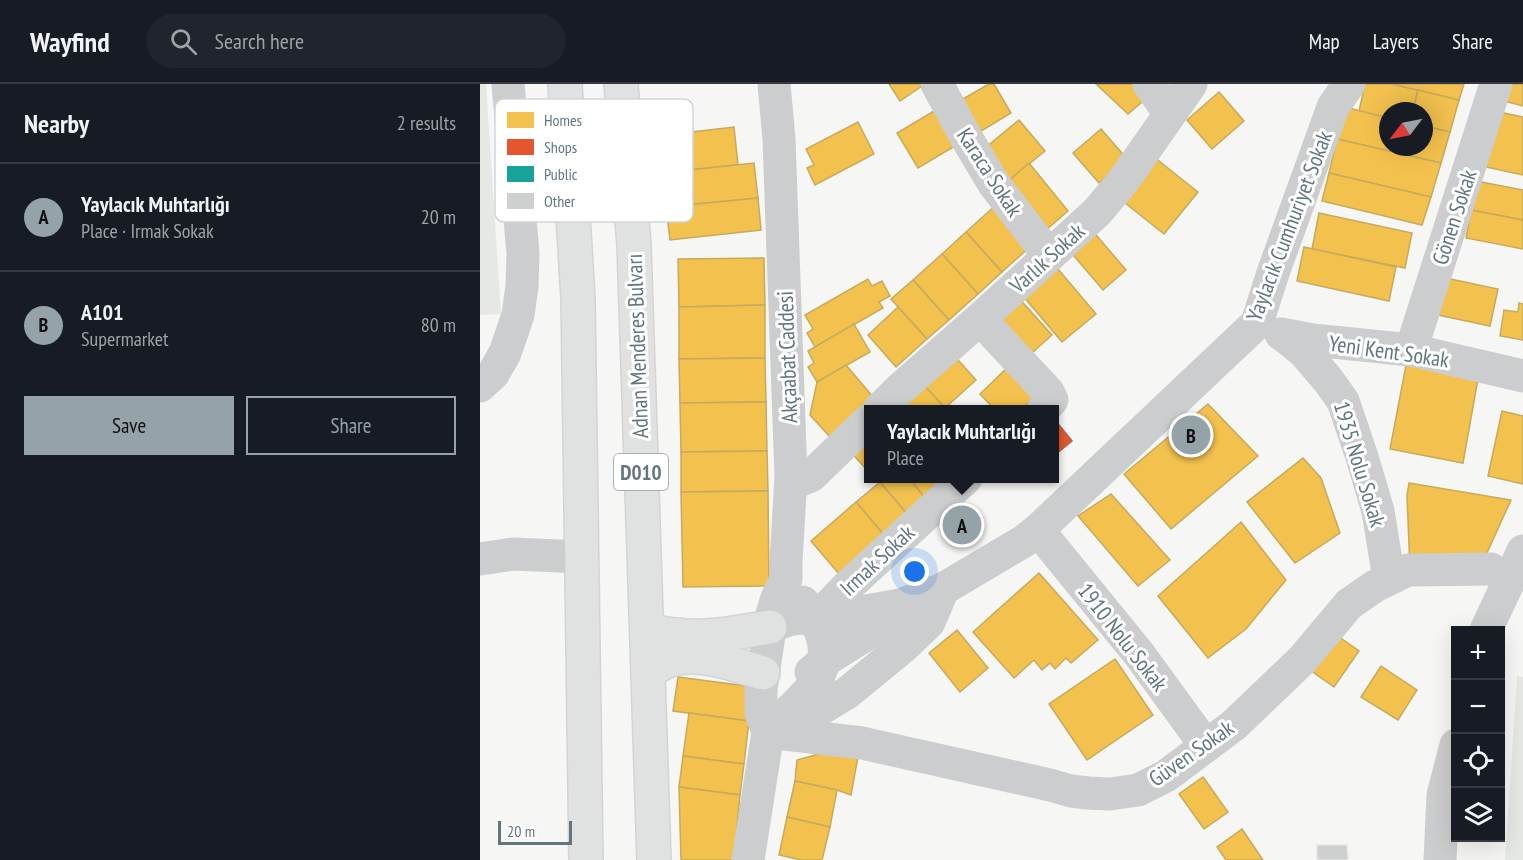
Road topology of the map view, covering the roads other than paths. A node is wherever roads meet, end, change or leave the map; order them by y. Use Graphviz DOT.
graph roads {
  1 [pos="508,84"];
  2 [pos="565,84"];
  3 [pos="621,84"];
  4 [pos="774,84"];
  5 [pos="937,84"];
  6 [pos="1149,84"];
  7 [pos="1191,84"];
  8 [pos="1349,84"];
  9 [pos="1496,84"];
  10 [pos="509,99"];
  11 [pos="566,99"];
  12 [pos="622,99"];
  13 [pos="1169,114"];
  14 [pos="521,222"];
  15 [pos="573,222"];
  16 [pos="632,222"];
  17 [pos="1049,256"];
  18 [pos="980,319"];
  19 [pos="1270,329"];
  20 [pos="1411,350"];
  21 [pos="1523,376"];
  22 [pos="480,386"];
  23 [pos="884,405"];
  24 [pos="1048,405"];
  25 [pos="864,425"];
  26 [pos="961,483"];
  27 [pos="791,484"];
  28 [pos="1038,530"];
  29 [pos="1523,551"];
  30 [pos="582,557"];
  31 [pos="480,559"];
  32 [pos="1491,569"];
  33 [pos="786,579"];
  34 [pos="1389,579"];
  35 [pos="943,589"];
  36 [pos="900,605"];
  37 [pos="815,620"];
  38 [pos="1488,626"];
  39 [pos="770,627"];
  40 [pos="647,630"];
  41 [pos="824,661"];
  42 [pos="648,672"];
  43 [pos="763,673"];
  44 [pos="768,732"];
  45 [pos="1206,746"];
  46 [pos="1451,762"];
  47 [pos="586,860"];
  48 [pos="654,860"];
  49 [pos="748,860"];
  50 [pos="1440,860"];
  1 -- 10 [label="street"];
  2 -- 11 [label="highway, D010"];
  3 -- 12 [label="highway, Adnan Menderes Bulvarı / D010"];
  4 -- 27 [label="street, Akçaabat Caddesi"];
  5 -- 17 [label="street, Karaca Sokak"];
  6 -- 13 [label="street"];
  7 -- 13 [label="street, Varlık Sokak"];
  8 -- 19 [label="street, Yaylacık Cumhuriyet Sokak"];
  9 -- 20 [label="street, Gönen Sokak"];
  13 -- 17 [label="street, Varlık Sokak"];
  14 -- 22 [label="street"];
  15 -- 30 [label="highway, D010"];
  16 -- 40 [label="highway, Adnan Menderes Bulvarı / D010"];
  17 -- 18 [label="street, Varlık Sokak"];
  18 -- 23 [label="street, Varlık Sokak"];
  18 -- 24 [label="street"];
  19 -- 20 [label="street, Yeni Kent Sokak"];
  19 -- 28 [label="street, Yaylacık Cumhuriyet Sokak"];
  19 -- 34 [label="street, 1935 Nolu Sokak"];
  20 -- 21 [label="street, Yeni Kent Sokak"];
  25 -- 27 [label="street"];
  26 -- 37 [label="street, Irmak Sokak"];
  27 -- 33 [label="street, Akçaabat Caddesi"];
  28 -- 35 [label="street, Yaylacık Cumhuriyet Sokak"];
  28 -- 45 [label="street, 1910 Nolu Sokak"];
  29 -- 38 [label="street"];
  30 -- 31 [label="street"];
  30 -- 47 [label="highway, D010"];
  32 -- 34 [label="street, Güven Sokak"];
  33 -- 37 [label="street"];
  33 -- 39 [label="street, Akçaabat Caddesi"];
  34 -- 45 [label="street, Güven Sokak"];
  35 -- 36 [label="street, Yaylacık Cumhuriyet Sokak"];
  35 -- 44 [label="street"];
  36 -- 37 [label="street, Yaylacık Cumhuriyet Sokak"];
  36 -- 41 [label="street, Yaylacık Cumhuriyet Sokak"];
  37 -- 39 [label="street"];
  37 -- 41 [label="street"];
  39 -- 40 [label="highway"];
  39 -- 43 [label="street, Akçaabat Caddesi"];
  40 -- 42 [label="highway, Adnan Menderes Bulvarı / D010"];
  41 -- 43 [label="street"];
  41 -- 44 [label="street"];
  42 -- 43 [label="highway"];
  42 -- 48 [label="highway, Adnan Menderes Bulvarı / D010"];
  43 -- 44 [label="street, Akçaabat Caddesi"];
  44 -- 45 [label="street, Güven Sokak"];
  44 -- 49 [label="street, Akçaabat Caddesi"];
  46 -- 50 [label="street"];
}
